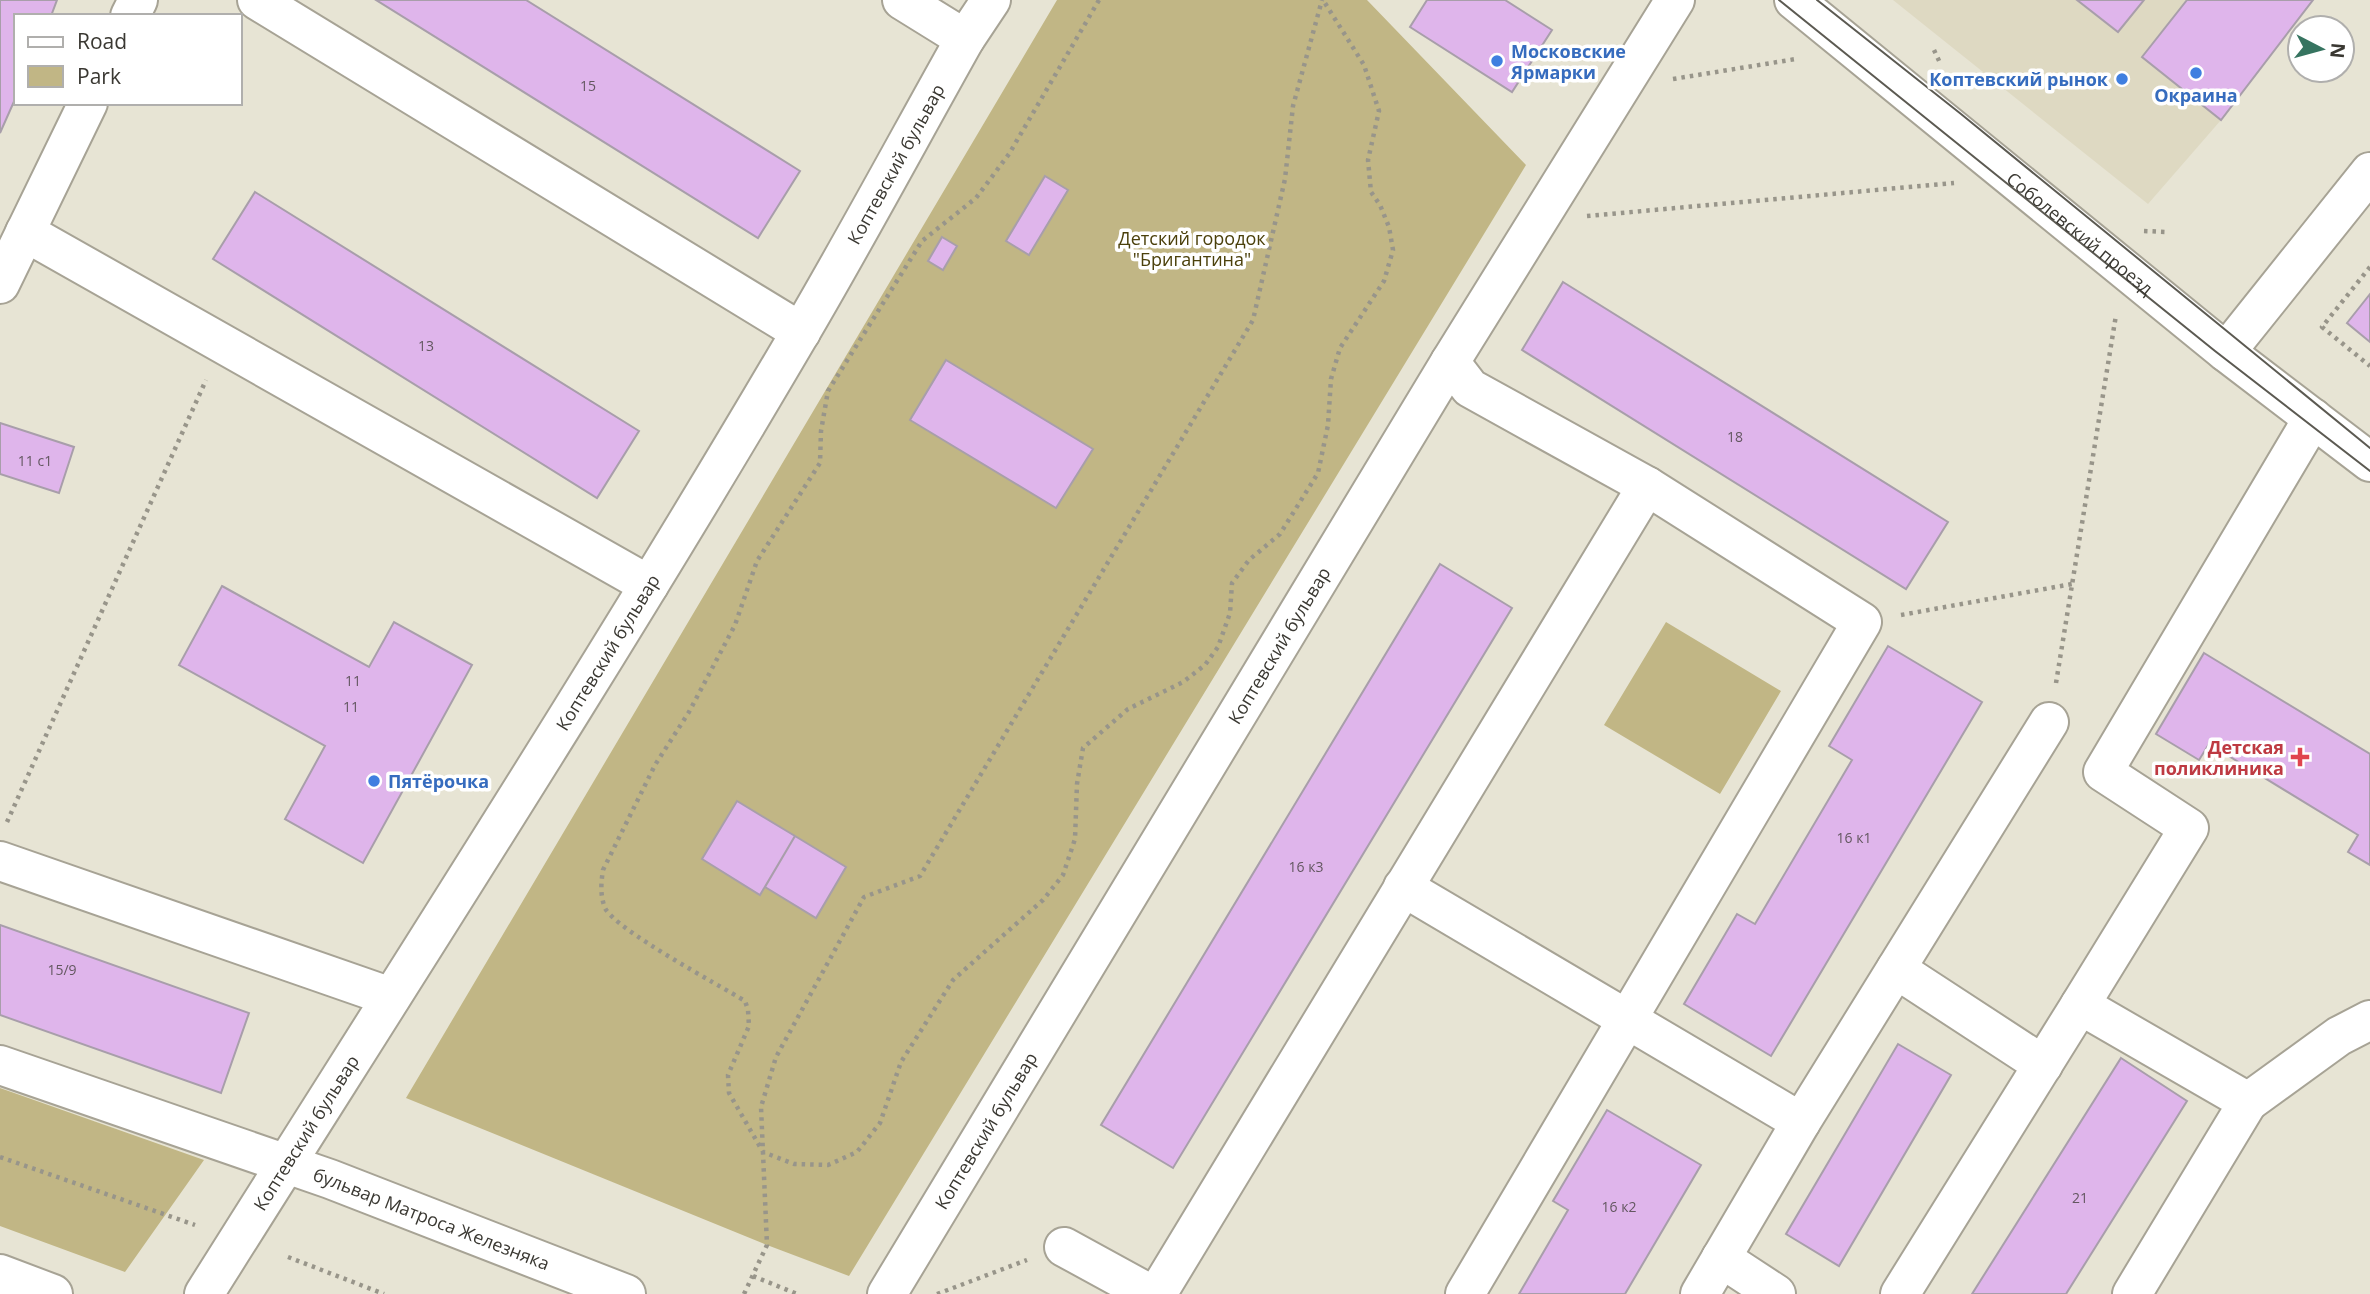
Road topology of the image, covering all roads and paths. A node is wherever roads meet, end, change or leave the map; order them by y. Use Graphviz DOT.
graph roads {
  1 [pos="257,0"];
  2 [pos="902,0"];
  3 [pos="990,0"];
  4 [pos="1099,0"];
  5 [pos="1323,0"];
  6 [pos="1675,0"];
  7 [pos="1794,0"];
  8 [pos="965,39"];
  9 [pos="1796,59"];
  10 [pos="1667,80"];
  11 [pos="87,105"];
  12 [pos="2370,172"];
  13 [pos="1954,183"];
  14 [pos="1586,216"];
  15 [pos="2135,230"];
  16 [pos="25,232"];
  17 [pos="2167,232"];
  18 [pos="2370,267"];
  19 [pos="0,284"];
  20 [pos="2117,311"];
  21 [pos="801,332"];
  22 [pos="222,344"];
  23 [pos="2226,352"];
  24 [pos="1450,362"];
  25 [pos="2370,366"];
  26 [pos="2313,418"];
  27 [pos="2370,462"];
  28 [pos="1647,486"];
  29 [pos="2072,584"];
  30 [pos="649,585"];
  31 [pos="1862,622"];
  32 [pos="2049,722"];
  33 [pos="3,843"];
  34 [pos="1403,887"];
  35 [pos="1896,969"];
  36 [pos="391,997"];
  37 [pos="2080,1005"];
  38 [pos="1627,1020"];
  39 [pos="2370,1020"];
  40 [pos="0,1065"];
  41 [pos="2043,1065"];
  42 [pos="2248,1102"];
  43 [pos="1801,1122"];
  44 [pos="764,1152"];
  45 [pos="0,1157"];
  46 [pos="287,1166"];
  47 [pos="195,1225"];
  48 [pos="1064,1247"];
  49 [pos="288,1257"];
  50 [pos="1721,1258"];
  51 [pos="0,1274"];
  52 [pos="753,1276"];
  53 [pos="52,1294"];
  54 [pos="204,1294"];
  55 [pos="384,1294"];
  56 [pos="626,1294"];
  57 [pos="744,1294"];
  58 [pos="797,1294"];
  59 [pos="887,1294"];
  60 [pos="935,1294"];
  61 [pos="1150,1294"];
  62 [pos="1157,1294"];
  63 [pos="1465,1294"];
  64 [pos="1700,1294"];
  65 [pos="1776,1294"];
  66 [pos="1900,1294"];
  67 [pos="2132,1294"];
  1 -- 21 [label="street"];
  2 -- 8 [label="street"];
  3 -- 8 [label="street, Коптевский бульвар"];
  4 -- 44 [label="path"];
  5 -- 44 [label="path"];
  5 -- 44 [label="path"];
  6 -- 24 [label="street, Коптевский бульвар"];
  7 -- 23 [label="street, Соболевский проезд"];
  8 -- 21 [label="street, Коптевский бульвар"];
  9 -- 10 [label="path"];
  11 -- 16 [label="street"];
  12 -- 23 [label="street"];
  13 -- 14 [label="path"];
  15 -- 17 [label="path"];
  16 -- 19 [label="street"];
  16 -- 22 [label="street"];
  18 -- 25 [label="path"];
  20 -- 29 [label="path"];
  21 -- 30 [label="street, Коптевский бульвар"];
  22 -- 30 [label="street"];
  22 -- 33 [label="path"];
  23 -- 26 [label="street, Соболевский проезд"];
  24 -- 28 [label="street"];
  24 -- 59 [label="street, Коптевский бульвар"];
  26 -- 27 [label="street, Соболевский проезд"];
  26 -- 37 [label="street"];
  28 -- 31 [label="street"];
  28 -- 34 [label="street"];
  29 -- 31 [label="path"];
  29 -- 32 [label="path"];
  30 -- 36 [label="street, Коптевский бульвар"];
  31 -- 38 [label="street"];
  32 -- 35 [label="street"];
  33 -- 36 [label="street"];
  34 -- 38 [label="street"];
  34 -- 62 [label="street"];
  35 -- 41 [label="street"];
  35 -- 43 [label="street"];
  36 -- 46 [label="street, Коптевский бульвар"];
  37 -- 41 [label="street"];
  37 -- 42 [label="street"];
  38 -- 43 [label="street"];
  38 -- 63 [label="street"];
  39 -- 42 [label="street"];
  40 -- 46 [label="street, бульвар Матроса Железняка"];
  41 -- 66 [label="street"];
  42 -- 67 [label="street"];
  43 -- 50 [label="street"];
  44 -- 52 [label="path"];
  45 -- 47 [label="path"];
  46 -- 54 [label="street, Коптевский бульвар"];
  46 -- 56 [label="street, бульвар Матроса Железняка"];
  48 -- 60 [label="path"];
  48 -- 61 [label="street"];
  49 -- 55 [label="path"];
  50 -- 64 [label="street"];
  50 -- 65 [label="street"];
  51 -- 53 [label="street"];
  52 -- 57 [label="path"];
  52 -- 58 [label="path"];
}
